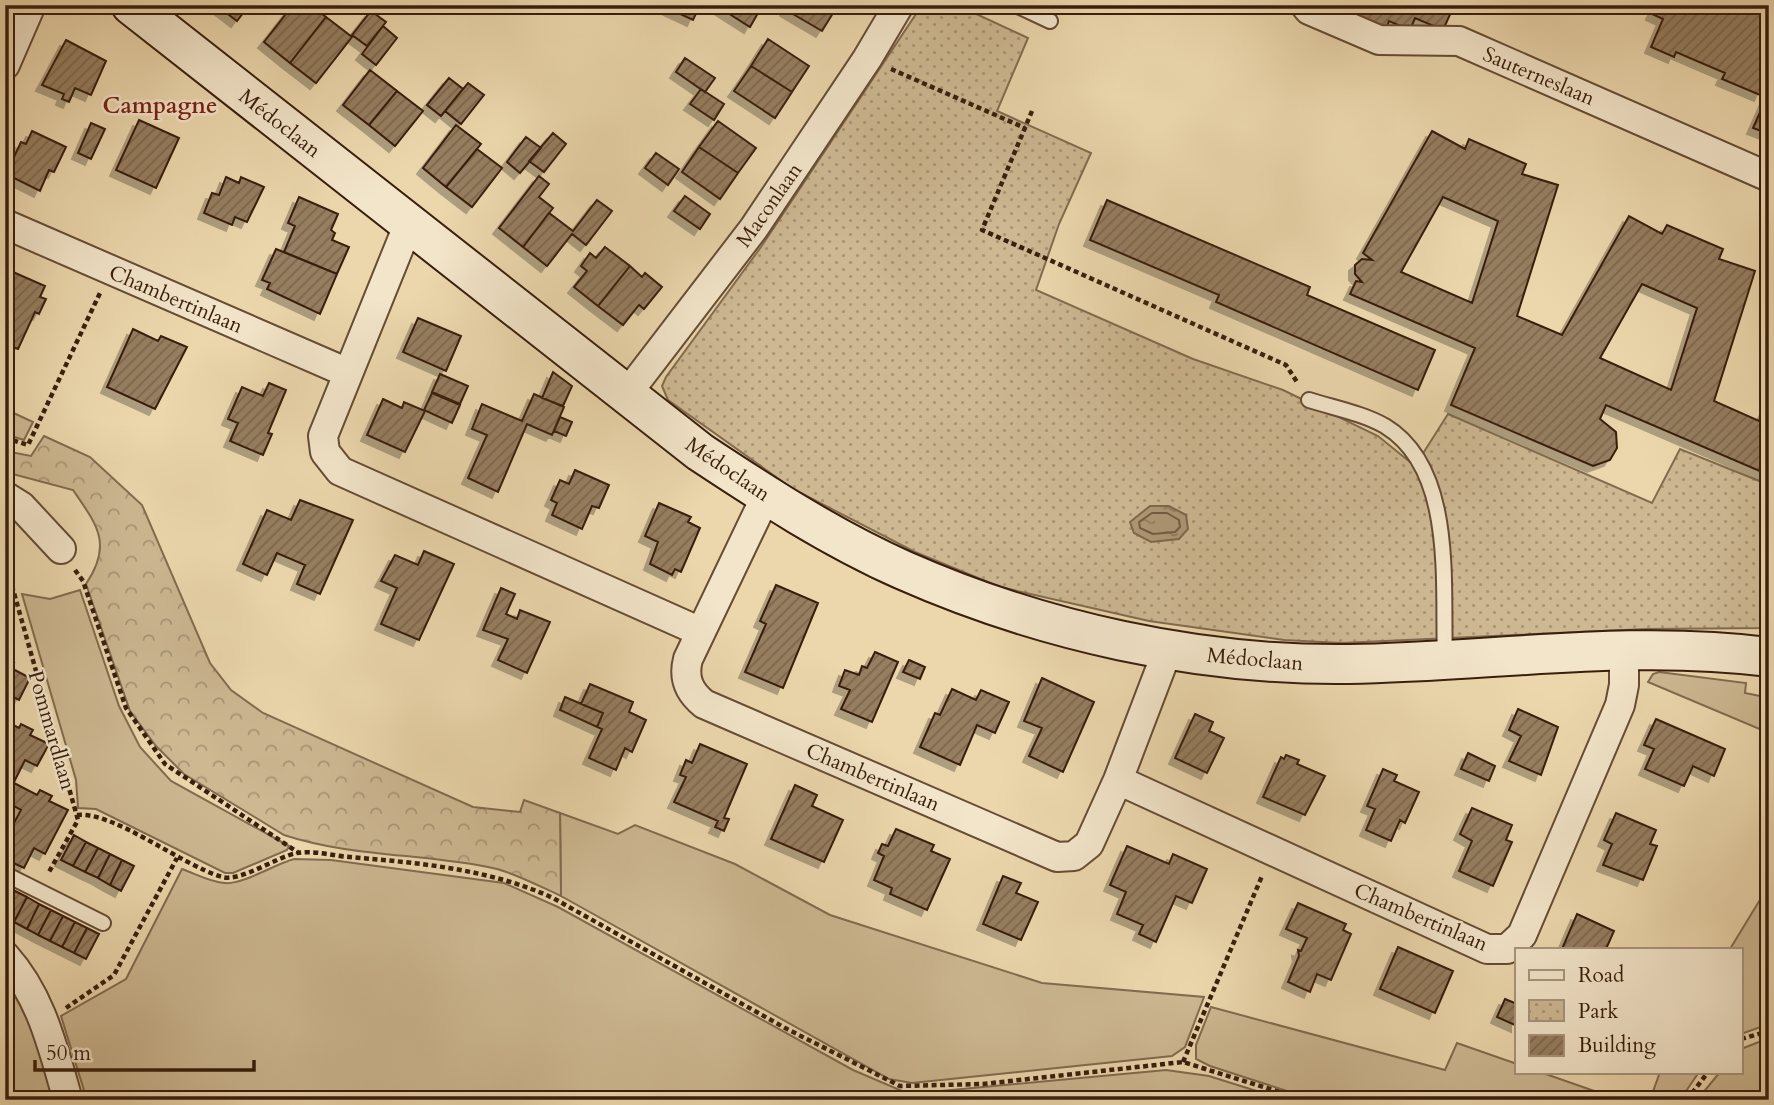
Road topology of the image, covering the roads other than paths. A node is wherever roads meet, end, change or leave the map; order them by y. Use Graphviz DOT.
graph roads {
  1 [pos="31,5"];
  2 [pos="131,5"];
  3 [pos="899,5"];
  4 [pos="1016,5"];
  5 [pos="1305,5"];
  6 [pos="1050,21"];
  7 [pos="5,65"];
  8 [pos="1769,177"];
  9 [pos="409,223"];
  10 [pos="5,224"];
  11 [pos="348,373"];
  12 [pos="626,395"];
  13 [pos="1309,400"];
  14 [pos="5,496"];
  15 [pos="766,496"];
  16 [pos="61,549"];
  17 [pos="701,632"];
  18 [pos="1168,649"];
  19 [pos="1624,651"];
  20 [pos="1769,657"];
  21 [pos="1445,660"];
  22 [pos="1118,780"];
  23 [pos="5,874"];
  24 [pos="103,923"];
  25 [pos="5,956"];
  26 [pos="68,1100"];
  1 -- 7 [label="street"];
  2 -- 9 [label="street, Médoclaan"];
  3 -- 12 [label="street, Maconlaan"];
  4 -- 6 [label="lane"];
  5 -- 8 [label="street, Sauterneslaan"];
  9 -- 11 [label="street"];
  9 -- 12 [label="street, Médoclaan"];
  10 -- 11 [label="street, Chambertinlaan"];
  11 -- 17 [label="street"];
  12 -- 15 [label="street, Médoclaan"];
  13 -- 21 [label="lane"];
  14 -- 16 [label="street"];
  15 -- 17 [label="street, Chambertinlaan"];
  15 -- 18 [label="street, Médoclaan"];
  17 -- 22 [label="street, Chambertinlaan"];
  18 -- 21 [label="street, Médoclaan"];
  18 -- 22 [label="street, Chambertinlaan"];
  19 -- 20 [label="street, Médoclaan"];
  19 -- 21 [label="street, Médoclaan"];
  19 -- 22 [label="street, Chambertinlaan"];
  23 -- 24 [label="lane"];
  25 -- 26 [label="street"];
}
